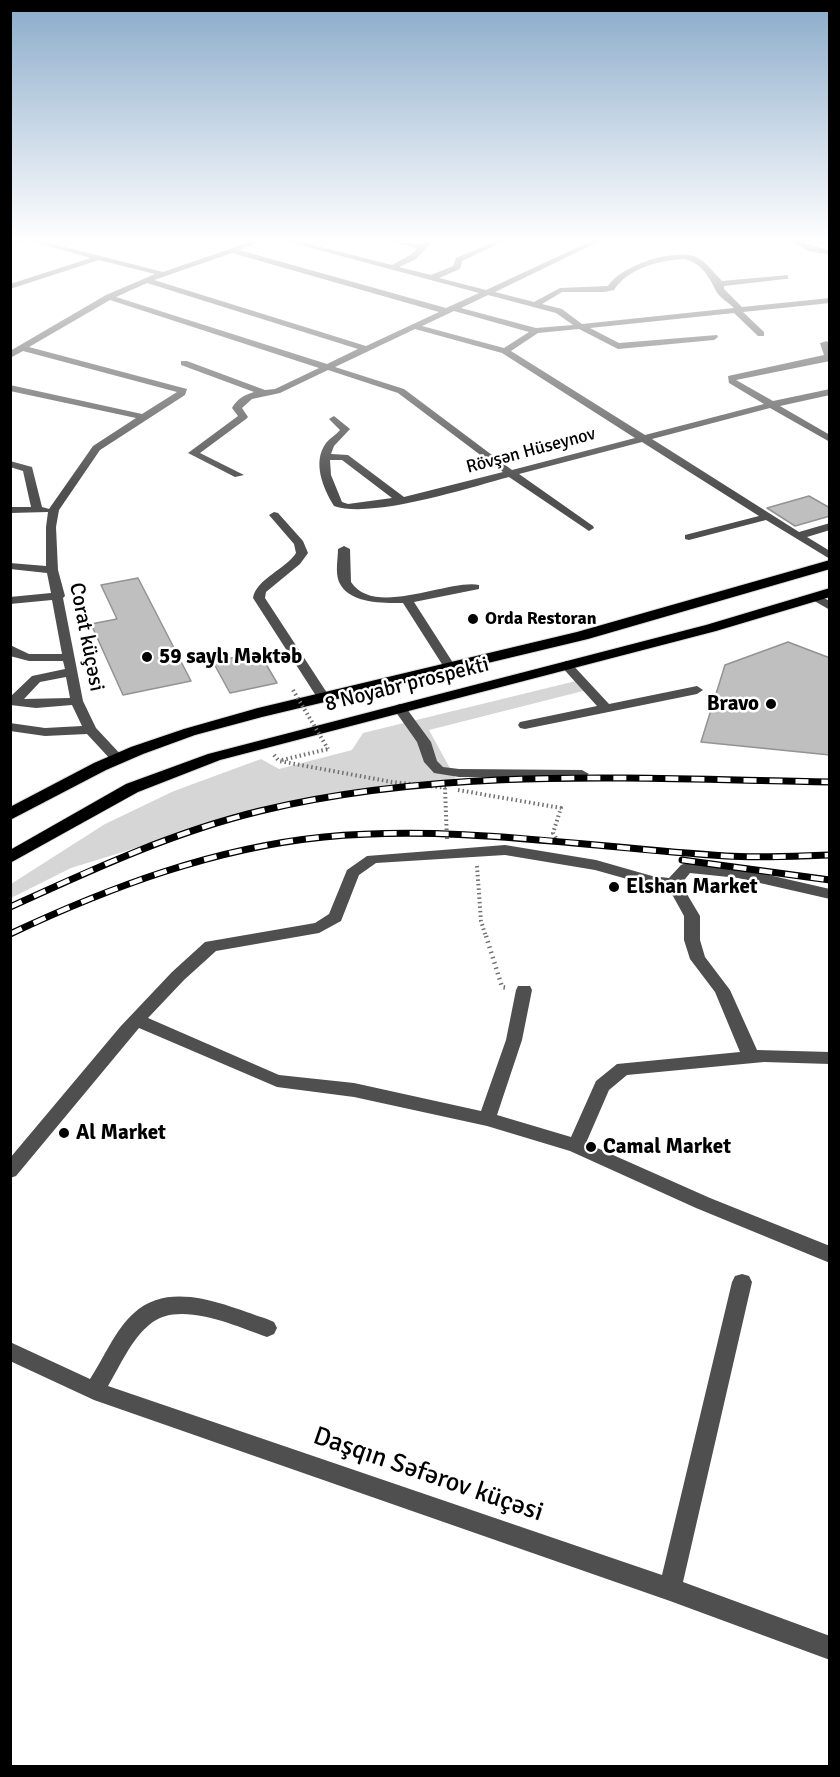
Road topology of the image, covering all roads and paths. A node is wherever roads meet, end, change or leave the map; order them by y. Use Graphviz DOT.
graph roads {
  1 [pos="61,325"];
  2 [pos="197,325"];
  3 [pos="289,325"];
  4 [pos="511,325"];
  5 [pos="591,325"];
  6 [pos="752,325"];
  7 [pos="413,326"];
  8 [pos="580,326"];
  9 [pos="536,331"];
  10 [pos="761,334"];
  11 [pos="714,337"];
  12 [pos="825,344"];
  13 [pos="22,348"];
  14 [pos="366,349"];
  15 [pos="505,351"];
  16 [pos="10,355"];
  17 [pos="829,357"];
  18 [pos="184,363"];
  19 [pos="327,367"];
  20 [pos="10,388"];
  21 [pos="830,392"];
  22 [pos="264,393"];
  23 [pos="770,405"];
  24 [pos="142,417"];
  25 [pos="334,419"];
  26 [pos="642,438"];
  27 [pos="830,439"];
  28 [pos="324,457"];
  29 [pos="10,464"];
  30 [pos="510,474"];
  31 [pos="239,475"];
  32 [pos="401,500"];
  33 [pos="10,510"];
  34 [pos="37,510"];
  35 [pos="54,510"];
  36 [pos="274,515"];
  37 [pos="767,517"];
  38 [pos="830,526"];
  39 [pos="589,528"];
  40 [pos="797,536"];
  41 [pos="689,537"];
  42 [pos="344,549"];
  43 [pos="830,556"];
  44 [pos="830,564"];
  45 [pos="10,566"];
  46 [pos="52,570"];
  47 [pos="475,587"];
  48 [pos="822,594"];
  49 [pos="59,596"];
  50 [pos="407,600"];
  51 [pos="10,601"];
  52 [pos="830,606"];
  53 [pos="10,649"];
  54 [pos="68,657"];
  55 [pos="566,665"];
  56 [pos="451,669"];
  57 [pos="71,672"];
  58 [pos="293,690"];
  59 [pos="697,690"];
  60 [pos="325,699"];
  61 [pos="12,701"];
  62 [pos="77,701"];
  63 [pos="399,708"];
  64 [pos="606,708"];
  65 [pos="525,725"];
  66 [pos="10,727"];
  67 [pos="90,729"];
  68 [pos="264,743"];
  69 [pos="117,758"];
  70 [pos="279,761"];
  71 [pos="582,774"];
  72 [pos="445,788"];
  73 [pos="10,815"];
  74 [pos="451,853"];
  75 [pos="10,858"];
  76 [pos="559,858"];
  77 [pos="673,883"];
  78 [pos="830,894"];
  79 [pos="524,990"];
  80 [pos="137,1020"];
  81 [pos="751,1057"];
  82 [pos="830,1058"];
  83 [pos="487,1119"];
  84 [pos="576,1146"];
  85 [pos="10,1171"];
  86 [pos="830,1256"];
  87 [pos="741,1282"];
  88 [pos="267,1328"];
  89 [pos="10,1351"];
  90 [pos="94,1390"];
  91 [pos="670,1589"];
  92 [pos="830,1648"];
  1 -- 13 [label="street"];
  2 -- 19 [label="street"];
  3 -- 14 [label="street"];
  4 -- 9 [label="street"];
  5 -- 8 [label="street"];
  6 -- 10 [label="street"];
  7 -- 14 [label="street"];
  7 -- 15 [label="street"];
  8 -- 9 [label="street"];
  8 -- 11 [label="street"];
  9 -- 15 [label="street"];
  12 -- 17 [label="street"];
  13 -- 16 [label="street"];
  13 -- 24 [label="street, Corat küçəsi"];
  14 -- 19 [label="street"];
  15 -- 26 [label="street"];
  17 -- 23 [label="street"];
  18 -- 22 [label="street"];
  19 -- 22 [label="street"];
  19 -- 30 [label="street"];
  20 -- 24 [label="street"];
  21 -- 23 [label="street, Rövşən Hüseynov"];
  22 -- 31 [label="street"];
  23 -- 26 [label="street, Rövşən Hüseynov"];
  23 -- 27 [label="street"];
  24 -- 35 [label="street, Corat küçəsi"];
  25 -- 28 [label="street"];
  26 -- 30 [label="street, Rövşən Hüseynov"];
  26 -- 37 [label="street"];
  28 -- 32 [label="street"];
  28 -- 32 [label="street, Rövşən Hüseynov"];
  29 -- 34 [label="street"];
  30 -- 32 [label="street, Rövşən Hüseynov"];
  30 -- 39 [label="street"];
  33 -- 34 [label="street"];
  34 -- 35 [label="street"];
  35 -- 46 [label="street, Corat küçəsi"];
  36 -- 60 [label="street"];
  37 -- 40 [label="street"];
  37 -- 41 [label="street"];
  38 -- 40 [label="street"];
  40 -- 43 [label="street"];
  42 -- 50 [label="street"];
  44 -- 56 [label="highway, 8 Noyabr prospekti"];
  45 -- 46 [label="street"];
  46 -- 49 [label="street, Corat küçəsi"];
  47 -- 50 [label="street"];
  48 -- 52 [label="street"];
  48 -- 55 [label="highway, 8 Noyabr prospekti"];
  49 -- 51 [label="street"];
  49 -- 54 [label="street, Corat küçəsi"];
  50 -- 56 [label="street"];
  53 -- 54 [label="street"];
  54 -- 57 [label="street, Corat küçəsi"];
  55 -- 63 [label="highway, 8 Noyabr prospekti"];
  55 -- 64 [label="street"];
  56 -- 60 [label="highway, 8 Noyabr prospekti"];
  57 -- 61 [label="street"];
  57 -- 62 [label="street, Corat küçəsi"];
  58 -- 70 [label="path, bridge"];
  59 -- 64 [label="street"];
  60 -- 69 [label="highway, 8 Noyabr prospekti"];
  61 -- 62 [label="street"];
  62 -- 67 [label="street, Corat küçəsi"];
  63 -- 68 [label="highway, 8 Noyabr prospekti"];
  63 -- 71 [label="street"];
  64 -- 65 [label="street"];
  66 -- 67 [label="street"];
  67 -- 69 [label="street, Corat küçəsi"];
  68 -- 70 [label="path"];
  68 -- 75 [label="highway, 8 Noyabr prospekti"];
  69 -- 73 [label="highway, 8 Noyabr prospekti"];
  70 -- 72 [label="path"];
  72 -- 74 [label="path"];
  72 -- 76 [label="path"];
  74 -- 76 [label="street"];
  74 -- 79 [label="path"];
  74 -- 80 [label="street"];
  76 -- 77 [label="street"];
  77 -- 78 [label="street"];
  77 -- 81 [label="street"];
  79 -- 83 [label="street"];
  80 -- 83 [label="street"];
  80 -- 85 [label="street"];
  81 -- 82 [label="street"];
  81 -- 84 [label="street"];
  83 -- 84 [label="street"];
  84 -- 86 [label="street"];
  87 -- 91 [label="street"];
  88 -- 90 [label="street"];
  89 -- 90 [label="street, Daşqın Səfərov küçəsi"];
  90 -- 91 [label="street, Daşqın Səfərov küçəsi"];
  91 -- 92 [label="street, Daşqın Səfərov küçəsi"];
}
